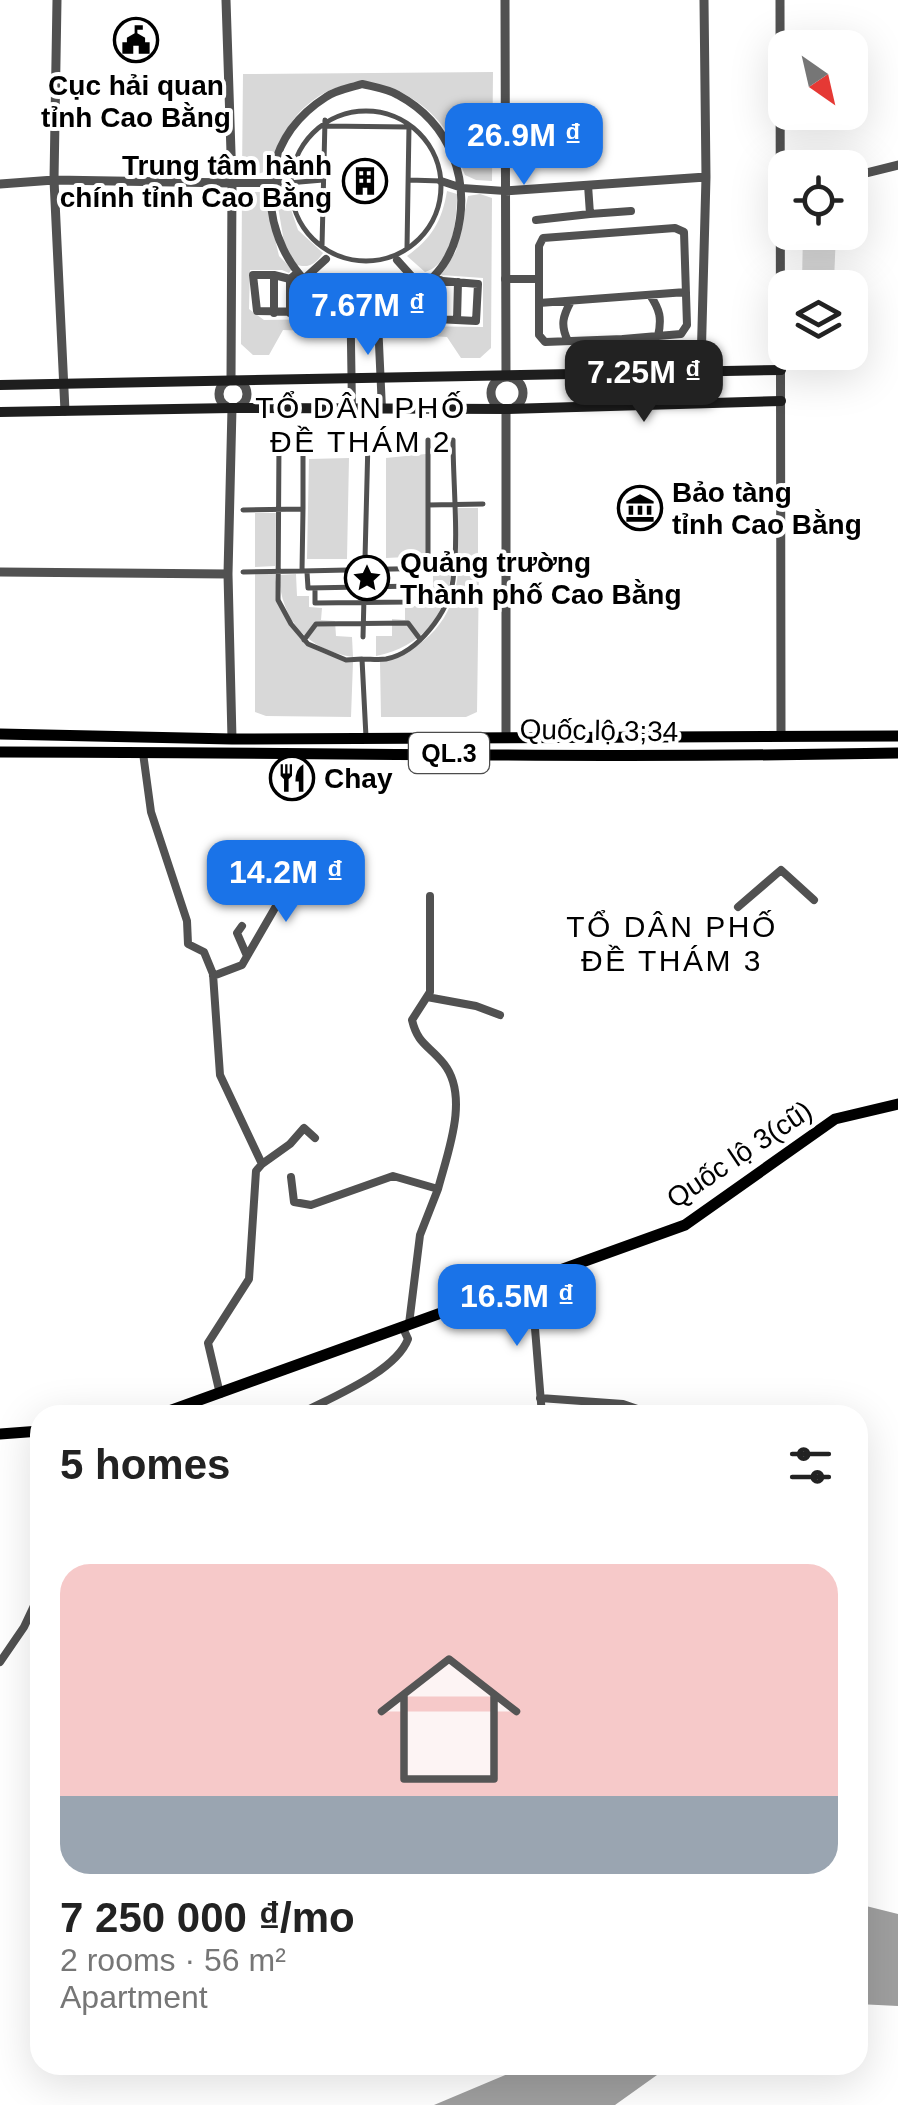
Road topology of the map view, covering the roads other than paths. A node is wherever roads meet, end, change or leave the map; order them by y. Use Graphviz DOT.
graph roads {
  1 [pos="58,0"];
  2 [pos="226,0"];
  3 [pos="505,0"];
  4 [pos="704,0"];
  5 [pos="780,0"];
  6 [pos="364,111"];
  7 [pos="325,123"];
  8 [pos="365,126"];
  9 [pos="409,127"];
  10 [pos="782,150"];
  11 [pos="898,165"];
  12 [pos="868,172"];
  13 [pos="706,178"];
  14 [pos="54,180"];
  15 [pos="323,180"];
  16 [pos="407,180"];
  17 [pos="441,181"];
  18 [pos="288,182"];
  19 [pos="232,183"];
  20 [pos="0,184"];
  21 [pos="270,184"];
  22 [pos="588,185"];
  23 [pos="462,188"];
  24 [pos="505,191"];
  25 [pos="631,211"];
  26 [pos="590,214"];
  27 [pos="536,220"];
  28 [pos="322,246"];
  29 [pos="407,249"];
  30 [pos="330,256"];
  31 [pos="397,257"];
  32 [pos="274,275"];
  33 [pos="297,277"];
  34 [pos="350,279"];
  35 [pos="376,279"];
  36 [pos="414,279"];
  37 [pos="506,279"];
  38 [pos="538,279"];
  39 [pos="435,280"];
  40 [pos="458,282"];
  41 [pos="421,288"];
  42 [pos="686,292"];
  43 [pos="650,295"];
  44 [pos="571,301"];
  45 [pos="538,303"];
  46 [pos="350,307"];
  47 [pos="376,307"];
  48 [pos="314,312"];
  49 [pos="274,313"];
  50 [pos="290,313"];
  51 [pos="416,318"];
  52 [pos="440,318"];
  53 [pos="458,320"];
  54 [pos="658,336"];
  55 [pos="623,338"];
  56 [pos="568,341"];
  57 [pos="780,370"];
  58 [pos="700,372"];
  59 [pos="624,374"];
  60 [pos="506,376"];
  61 [pos="352,378"];
  62 [pos="381,378"];
  63 [pos="231,379"];
  64 [pos="64,383"];
  65 [pos="0,385"];
  66 [pos="780,401"];
  67 [pos="700,403"];
  68 [pos="232,408"];
  69 [pos="352,409"];
  70 [pos="382,409"];
  71 [pos="506,409"];
  72 [pos="65,411"];
  73 [pos="0,412"];
  74 [pos="428,440"];
  75 [pos="453,440"];
  76 [pos="279,441"];
  77 [pos="303,441"];
  78 [pos="368,441"];
  79 [pos="453,504"];
  80 [pos="483,504"];
  81 [pos="428,505"];
  82 [pos="279,509"];
  83 [pos="303,509"];
  84 [pos="243,510"];
  85 [pos="484,567"];
  86 [pos="428,568"];
  87 [pos="454,568"];
  88 [pos="416,569"];
  89 [pos="278,570"];
  90 [pos="366,570"];
  91 [pos="305,571"];
  92 [pos="0,572"];
  93 [pos="242,572"];
  94 [pos="228,574"];
  95 [pos="366,586"];
  96 [pos="408,586"];
  97 [pos="315,588"];
  98 [pos="365,603"];
  99 [pos="364,623"];
  100 [pos="363,637"];
  101 [pos="420,639"];
  102 [pos="304,640"];
  103 [pos="362,659"];
  104 [pos="0,734"];
  105 [pos="898,736"];
  106 [pos="780,737"];
  107 [pos="366,738"];
  108 [pos="506,738"];
  109 [pos="671,738"];
  110 [pos="232,745"];
  111 [pos="0,752"];
  112 [pos="143,752"];
  113 [pos="506,754"];
  114 [pos="898,754"];
  115 [pos="671,757"];
  116 [pos="327,854"];
  117 [pos="430,896"];
  118 [pos="814,900"];
  119 [pos="738,907"];
  120 [pos="242,926"];
  121 [pos="247,956"];
  122 [pos="213,976"];
  123 [pos="427,997"];
  124 [pos="500,1015"];
  125 [pos="898,1104"];
  126 [pos="315,1138"];
  127 [pos="262,1164"];
  128 [pos="291,1177"];
  129 [pos="438,1189"];
  130 [pos="531,1279"];
  131 [pos="406,1325"];
  132 [pos="220,1394"];
  133 [pos="540,1398"];
  134 [pos="188,1405"];
  135 [pos="316,1405"];
  136 [pos="541,1405"];
  137 [pos="626,1405"];
  138 [pos="30,1432"];
  139 [pos="0,1434"];
  140 [pos="30,1614"];
  141 [pos="0,1662"];
  1 -- 14 [label="street"];
  2 -- 19 [label="street"];
  3 -- 24 [label="street"];
  4 -- 13 [label="street"];
  5 -- 10 [label="street"];
  6 -- 7 [label="street"];
  6 -- 8 [label="street"];
  6 -- 9 [label="street"];
  7 -- 8 [label="street"];
  7 -- 15 [label="street"];
  7 -- 18 [label="street"];
  8 -- 9 [label="street"];
  9 -- 16 [label="street"];
  9 -- 17 [label="street"];
  11 -- 12 [label="street"];
  13 -- 22 [label="street"];
  13 -- 58 [label="street"];
  14 -- 19 [label="street"];
  14 -- 20 [label="street"];
  14 -- 64 [label="street"];
  15 -- 18 [label="street"];
  15 -- 28 [label="street"];
  16 -- 17 [label="street"];
  16 -- 29 [label="street"];
  17 -- 23 [label="street"];
  17 -- 29 [label="street"];
  18 -- 21 [label="street"];
  18 -- 28 [label="street"];
  19 -- 21 [label="street"];
  19 -- 63 [label="street"];
  21 -- 23 [label="street"];
  21 -- 33 [label="street"];
  22 -- 24 [label="street"];
  22 -- 26 [label="street"];
  23 -- 24 [label="street"];
  23 -- 39 [label="street"];
  24 -- 37 [label="street"];
  25 -- 26 [label="street"];
  26 -- 27 [label="street"];
  28 -- 30 [label="street"];
  29 -- 31 [label="street"];
  30 -- 31 [label="street"];
  30 -- 33 [label="street"];
  31 -- 36 [label="street"];
  32 -- 33 [label="street"];
  32 -- 49 [label="street"];
  32 -- 49 [label="street"];
  33 -- 34 [label="street"];
  33 -- 46 [label="street"];
  33 -- 50 [label="street"];
  34 -- 35 [label="street"];
  34 -- 46 [label="street"];
  35 -- 36 [label="street"];
  35 -- 47 [label="street"];
  36 -- 41 [label="street"];
  37 -- 38 [label="street"];
  37 -- 60 [label="street"];
  38 -- 42 [label="street"];
  38 -- 45 [label="street"];
  39 -- 40 [label="street"];
  39 -- 41 [label="street"];
  39 -- 52 [label="street"];
  40 -- 53 [label="street"];
  40 -- 53 [label="street"];
  41 -- 47 [label="street"];
  42 -- 43 [label="street"];
  42 -- 54 [label="street"];
  43 -- 44 [label="street"];
  43 -- 54 [label="street"];
  44 -- 45 [label="street"];
  44 -- 56 [label="street"];
  45 -- 56 [label="street"];
  46 -- 47 [label="street"];
  46 -- 61 [label="street"];
  47 -- 62 [label="street"];
  48 -- 50 [label="street"];
  49 -- 50 [label="street"];
  51 -- 52 [label="street"];
  52 -- 53 [label="street"];
  54 -- 55 [label="street"];
  55 -- 56 [label="street"];
  55 -- 59 [label="street"];
  57 -- 58 [label="main road"];
  57 -- 66 [label="street"];
  58 -- 59 [label="main road"];
  58 -- 67 [label="street"];
  59 -- 60 [label="main road"];
  60 -- 62 [label="main road"];
  60 -- 71 [label="street"];
  60 -- 71 [label="street"];
  61 -- 62 [label="main road"];
  61 -- 63 [label="main road"];
  61 -- 69 [label="street"];
  62 -- 70 [label="street"];
  63 -- 64 [label="main road"];
  63 -- 68 [label="street"];
  63 -- 68 [label="street"];
  64 -- 65 [label="main road"];
  64 -- 72 [label="street"];
  66 -- 67 [label="main road"];
  66 -- 106 [label="street"];
  67 -- 71 [label="main road"];
  68 -- 69 [label="main road"];
  68 -- 72 [label="main road"];
  68 -- 94 [label="street"];
  69 -- 70 [label="main road"];
  70 -- 71 [label="main road"];
  71 -- 108 [label="street"];
  72 -- 73 [label="main road"];
  74 -- 81 [label="street"];
  75 -- 79 [label="street"];
  76 -- 82 [label="street"];
  77 -- 83 [label="street"];
  78 -- 90 [label="street"];
  79 -- 80 [label="street"];
  79 -- 81 [label="street"];
  79 -- 87 [label="street"];
  81 -- 86 [label="street"];
  82 -- 83 [label="street"];
  82 -- 84 [label="street"];
  82 -- 89 [label="street"];
  83 -- 91 [label="street"];
  85 -- 87 [label="street"];
  86 -- 87 [label="street"];
  86 -- 88 [label="street"];
  87 -- 101 [label="street"];
  88 -- 90 [label="street"];
  88 -- 96 [label="street"];
  89 -- 91 [label="street"];
  89 -- 93 [label="street"];
  89 -- 102 [label="street"];
  90 -- 91 [label="street"];
  90 -- 95 [label="street"];
  91 -- 97 [label="street"];
  92 -- 94 [label="street"];
  94 -- 110 [label="street"];
  95 -- 96 [label="street"];
  95 -- 97 [label="street"];
  95 -- 98 [label="street"];
  96 -- 98 [label="street"];
  97 -- 98 [label="street"];
  98 -- 99 [label="street"];
  99 -- 100 [label="street"];
  99 -- 101 [label="street"];
  99 -- 102 [label="street"];
  101 -- 103 [label="street"];
  102 -- 103 [label="street"];
  103 -- 107 [label="street"];
  104 -- 110 [label="main road, Quốc lộ 3;34 / QL.3"];
  105 -- 106 [label="main road, Quốc lộ 3;34 / QL.3"];
  106 -- 109 [label="main road, Quốc lộ 3;34 / QL.3"];
  107 -- 108 [label="main road, Quốc lộ 3;34 / QL.3"];
  107 -- 110 [label="main road, Quốc lộ 3;34 / QL.3"];
  108 -- 109 [label="main road, Quốc lộ 3;34 / QL.3"];
  108 -- 113 [label="main road"];
  109 -- 115 [label="main road"];
  110 -- 112 [label="main road, Quốc lộ 3;34 / QL.3"];
  110 -- 113 [label="main road, Quốc lộ 3;34 / QL.3"];
  111 -- 112 [label="main road, Quốc lộ 3;34 / QL.3"];
  112 -- 122 [label="street"];
  113 -- 115 [label="main road, Quốc lộ 3;34 / QL.3"];
  114 -- 115 [label="main road, Quốc lộ 3;34 / QL.3"];
  116 -- 121 [label="street"];
  117 -- 123 [label="street"];
  118 -- 119 [label="street"];
  120 -- 121 [label="street"];
  121 -- 122 [label="street"];
  122 -- 127 [label="street"];
  123 -- 124 [label="street"];
  123 -- 129 [label="street"];
  125 -- 130 [label="main road, Quốc lộ 3(cũ)"];
  126 -- 127 [label="street"];
  127 -- 132 [label="street"];
  128 -- 129 [label="street"];
  129 -- 131 [label="street"];
  130 -- 131 [label="main road, Quốc lộ 3(cũ)"];
  130 -- 133 [label="street"];
  131 -- 132 [label="main road, Quốc lộ 3(cũ)"];
  131 -- 135 [label="street"];
  132 -- 134 [label="main road, Quốc lộ 3(cũ)"];
  133 -- 136 [label="street"];
  133 -- 137 [label="street"];
  138 -- 139 [label="main road"];
  140 -- 141 [label="street"];
}
